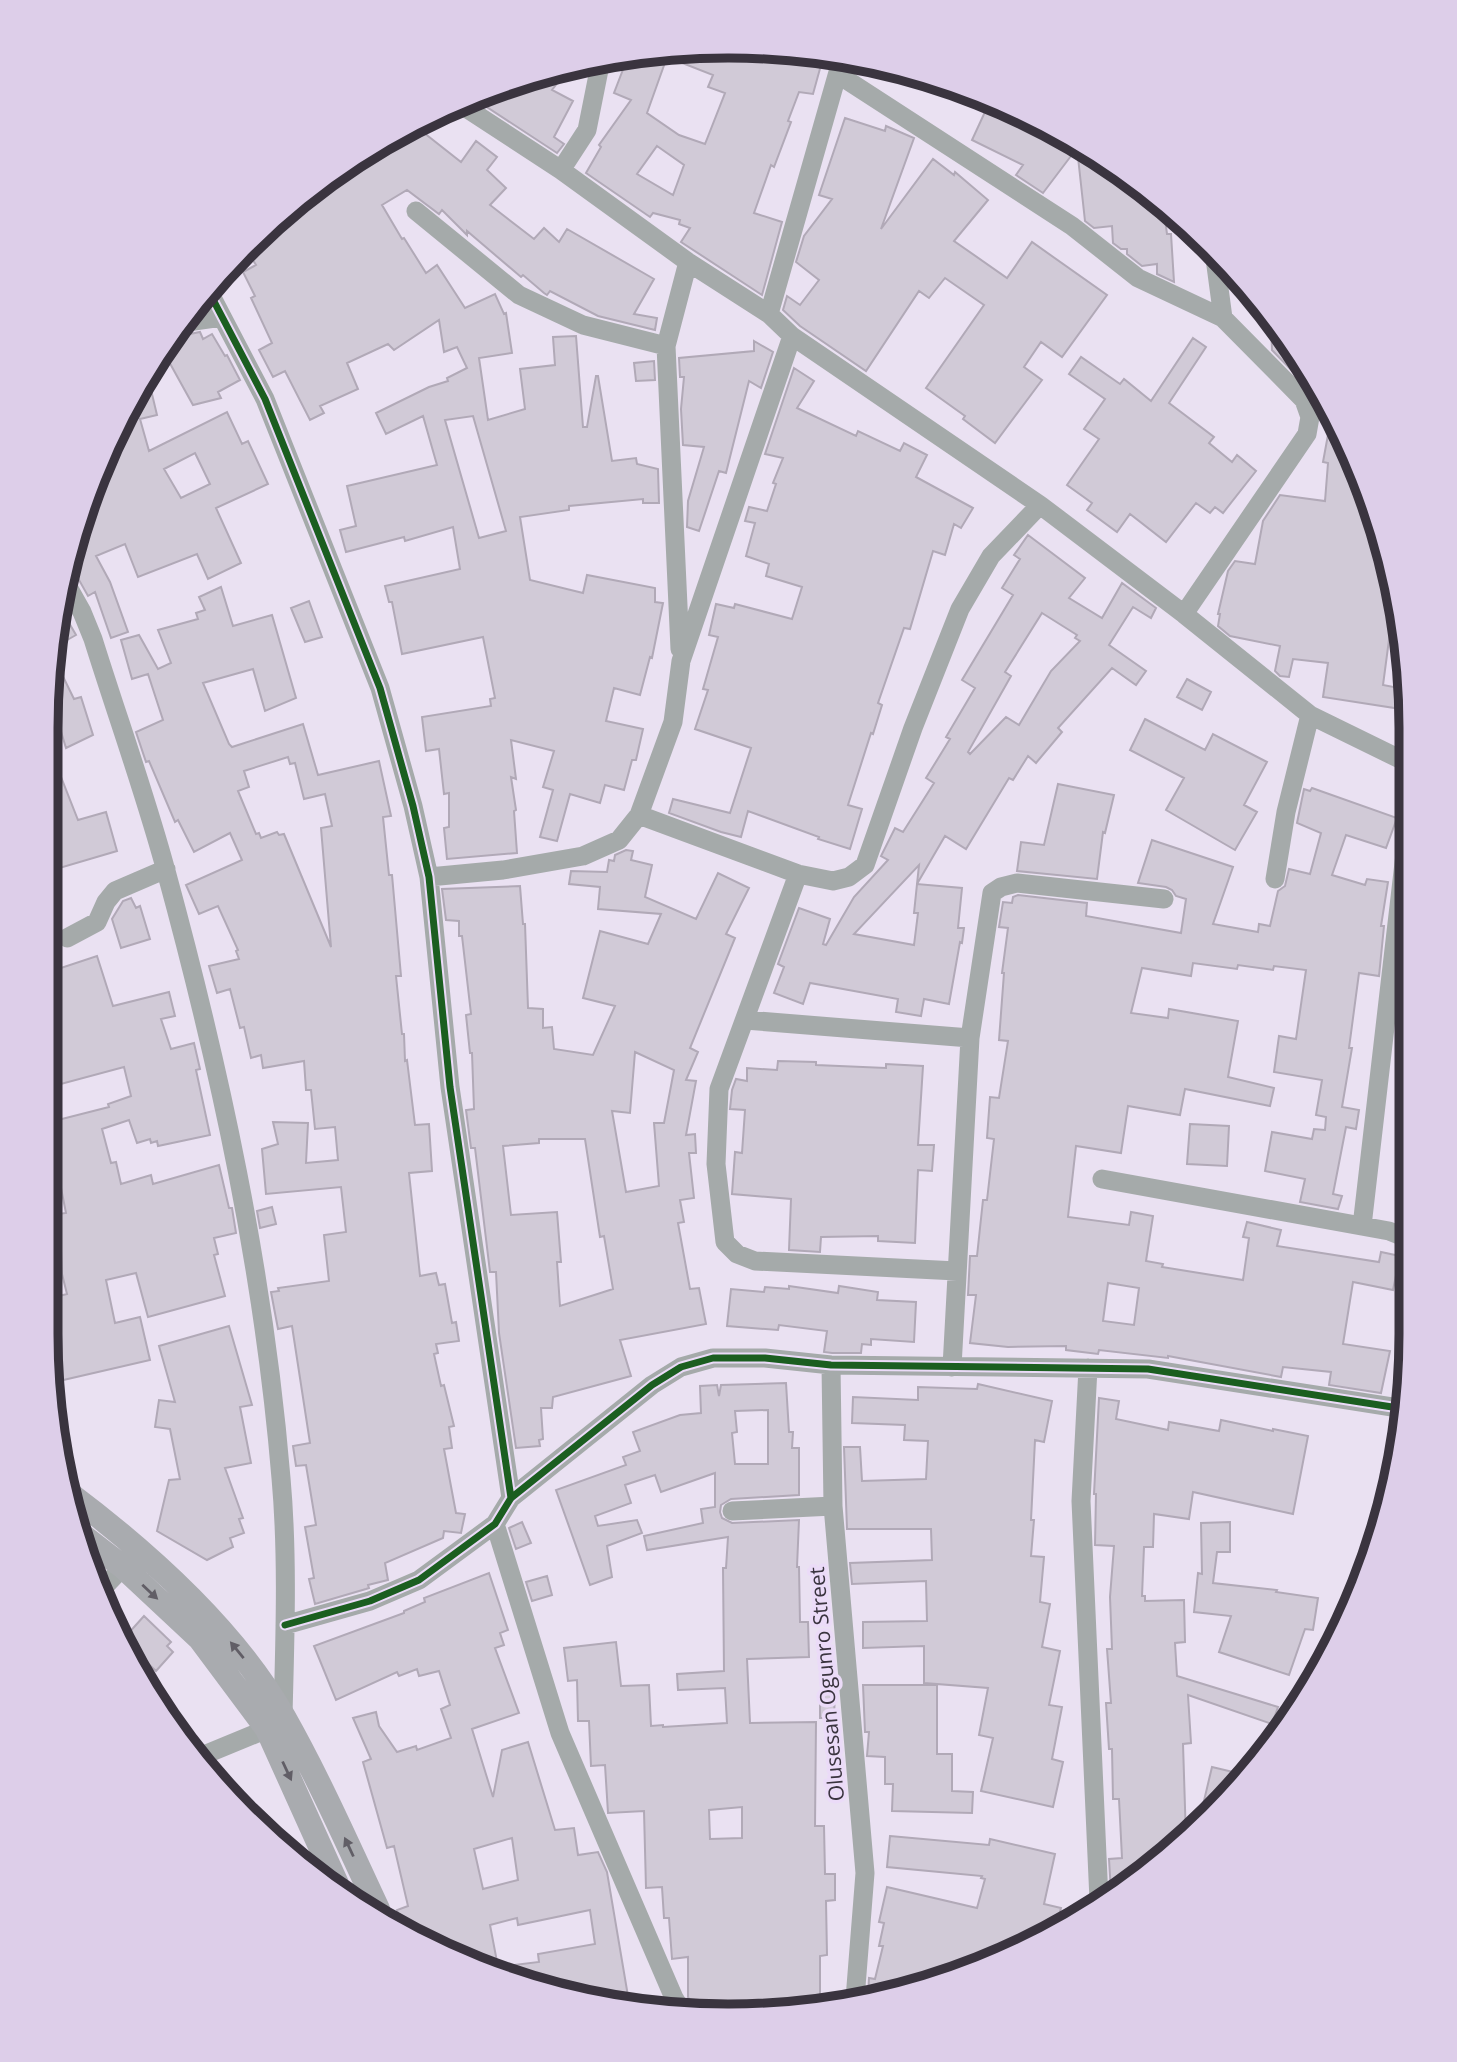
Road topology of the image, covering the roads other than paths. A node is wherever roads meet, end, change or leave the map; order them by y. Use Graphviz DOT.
graph roads {
  1 [pos="840,67"];
  2 [pos="841,68"];
  3 [pos="599,71"];
  4 [pos="469,110"];
  5 [pos="562,170"];
  6 [pos="416,211"];
  7 [pos="688,262"];
  8 [pos="1215,267"];
  9 [pos="213,299"];
  10 [pos="769,314"];
  11 [pos="222,317"];
  12 [pos="1223,318"];
  13 [pos="195,321"];
  14 [pos="792,336"];
  15 [pos="666,346"];
  16 [pos="1040,505"];
  17 [pos="72,594"];
  18 [pos="1184,614"];
  19 [pos="681,661"];
  20 [pos="1310,715"];
  21 [pos="1399,759"];
  22 [pos="639,815"];
  23 [pos="166,869"];
  24 [pos="798,874"];
  25 [pos="429,877"];
  26 [pos="1275,879"];
  27 [pos="1164,899"];
  28 [pos="1399,906"];
  29 [pos="66,938"];
  30 [pos="745,1020"];
  31 [pos="970,1038"];
  32 [pos="1102,1179"];
  33 [pos="1362,1226"];
  34 [pos="1399,1235"];
  35 [pos="957,1271"];
  36 [pos="831,1365"];
  37 [pos="952,1367"];
  38 [pos="1088,1368"];
  39 [pos="1395,1412"];
  40 [pos="511,1498"];
  41 [pos="80,1502"];
  42 [pos="833,1506"];
  43 [pos="732,1511"];
  44 [pos="495,1524"];
  45 [pos="91,1542"];
  46 [pos="123,1567"];
  47 [pos="106,1584"];
  48 [pos="285,1625"];
  49 [pos="275,1722"];
  50 [pos="206,1754"];
  51 [pos="335,1876"];
  52 [pos="1099,1892"];
  53 [pos="374,1902"];
  54 [pos="856,1992"];
  55 [pos="677,2002"];
  1 -- 10 [label="street"];
  2 -- 12 [label="street"];
  3 -- 5 [label="street"];
  4 -- 5 [label="street"];
  5 -- 7 [label="street"];
  6 -- 15 [label="street"];
  7 -- 10 [label="street"];
  7 -- 15 [label="street"];
  8 -- 12 [label="street"];
  9 -- 11 [label="street"];
  10 -- 14 [label="street"];
  11 -- 13 [label="street"];
  11 -- 25 [label="street"];
  12 -- 18 [label="street"];
  14 -- 16 [label="street"];
  14 -- 19 [label="street"];
  15 -- 19 [label="street"];
  16 -- 18 [label="street"];
  16 -- 24 [label="street"];
  17 -- 23 [label="street"];
  18 -- 20 [label="street"];
  19 -- 22 [label="street"];
  20 -- 21 [label="street"];
  20 -- 26 [label="street"];
  22 -- 24 [label="street"];
  22 -- 25 [label="street"];
  23 -- 29 [label="street"];
  23 -- 48 [label="street"];
  24 -- 30 [label="street"];
  25 -- 40 [label="street"];
  27 -- 31 [label="street"];
  28 -- 33 [label="street"];
  30 -- 31 [label="street"];
  30 -- 35 [label="street"];
  31 -- 35 [label="street"];
  32 -- 33 [label="street"];
  33 -- 34 [label="street"];
  35 -- 37 [label="street"];
  36 -- 37 [label="street"];
  36 -- 40 [label="street"];
  36 -- 42 [label="street, Olusesan Ogunro Street"];
  37 -- 38 [label="street"];
  38 -- 39 [label="street"];
  38 -- 52 [label="street"];
  40 -- 44 [label="street"];
  49 -- 41 [label="main road, one-way"];
  42 -- 43 [label="street"];
  42 -- 54 [label="street, Olusesan Ogunro Street"];
  44 -- 48 [label="street"];
  44 -- 55 [label="street"];
  45 -- 46 [label="main road"];
  46 -- 47 [label="street"];
  46 -- 49 [label="main road, one-way"];
  48 -- 49 [label="street"];
  49 -- 50 [label="street"];
  49 -- 51 [label="main road, one-way"];
  53 -- 49 [label="main road, one-way"];
}
